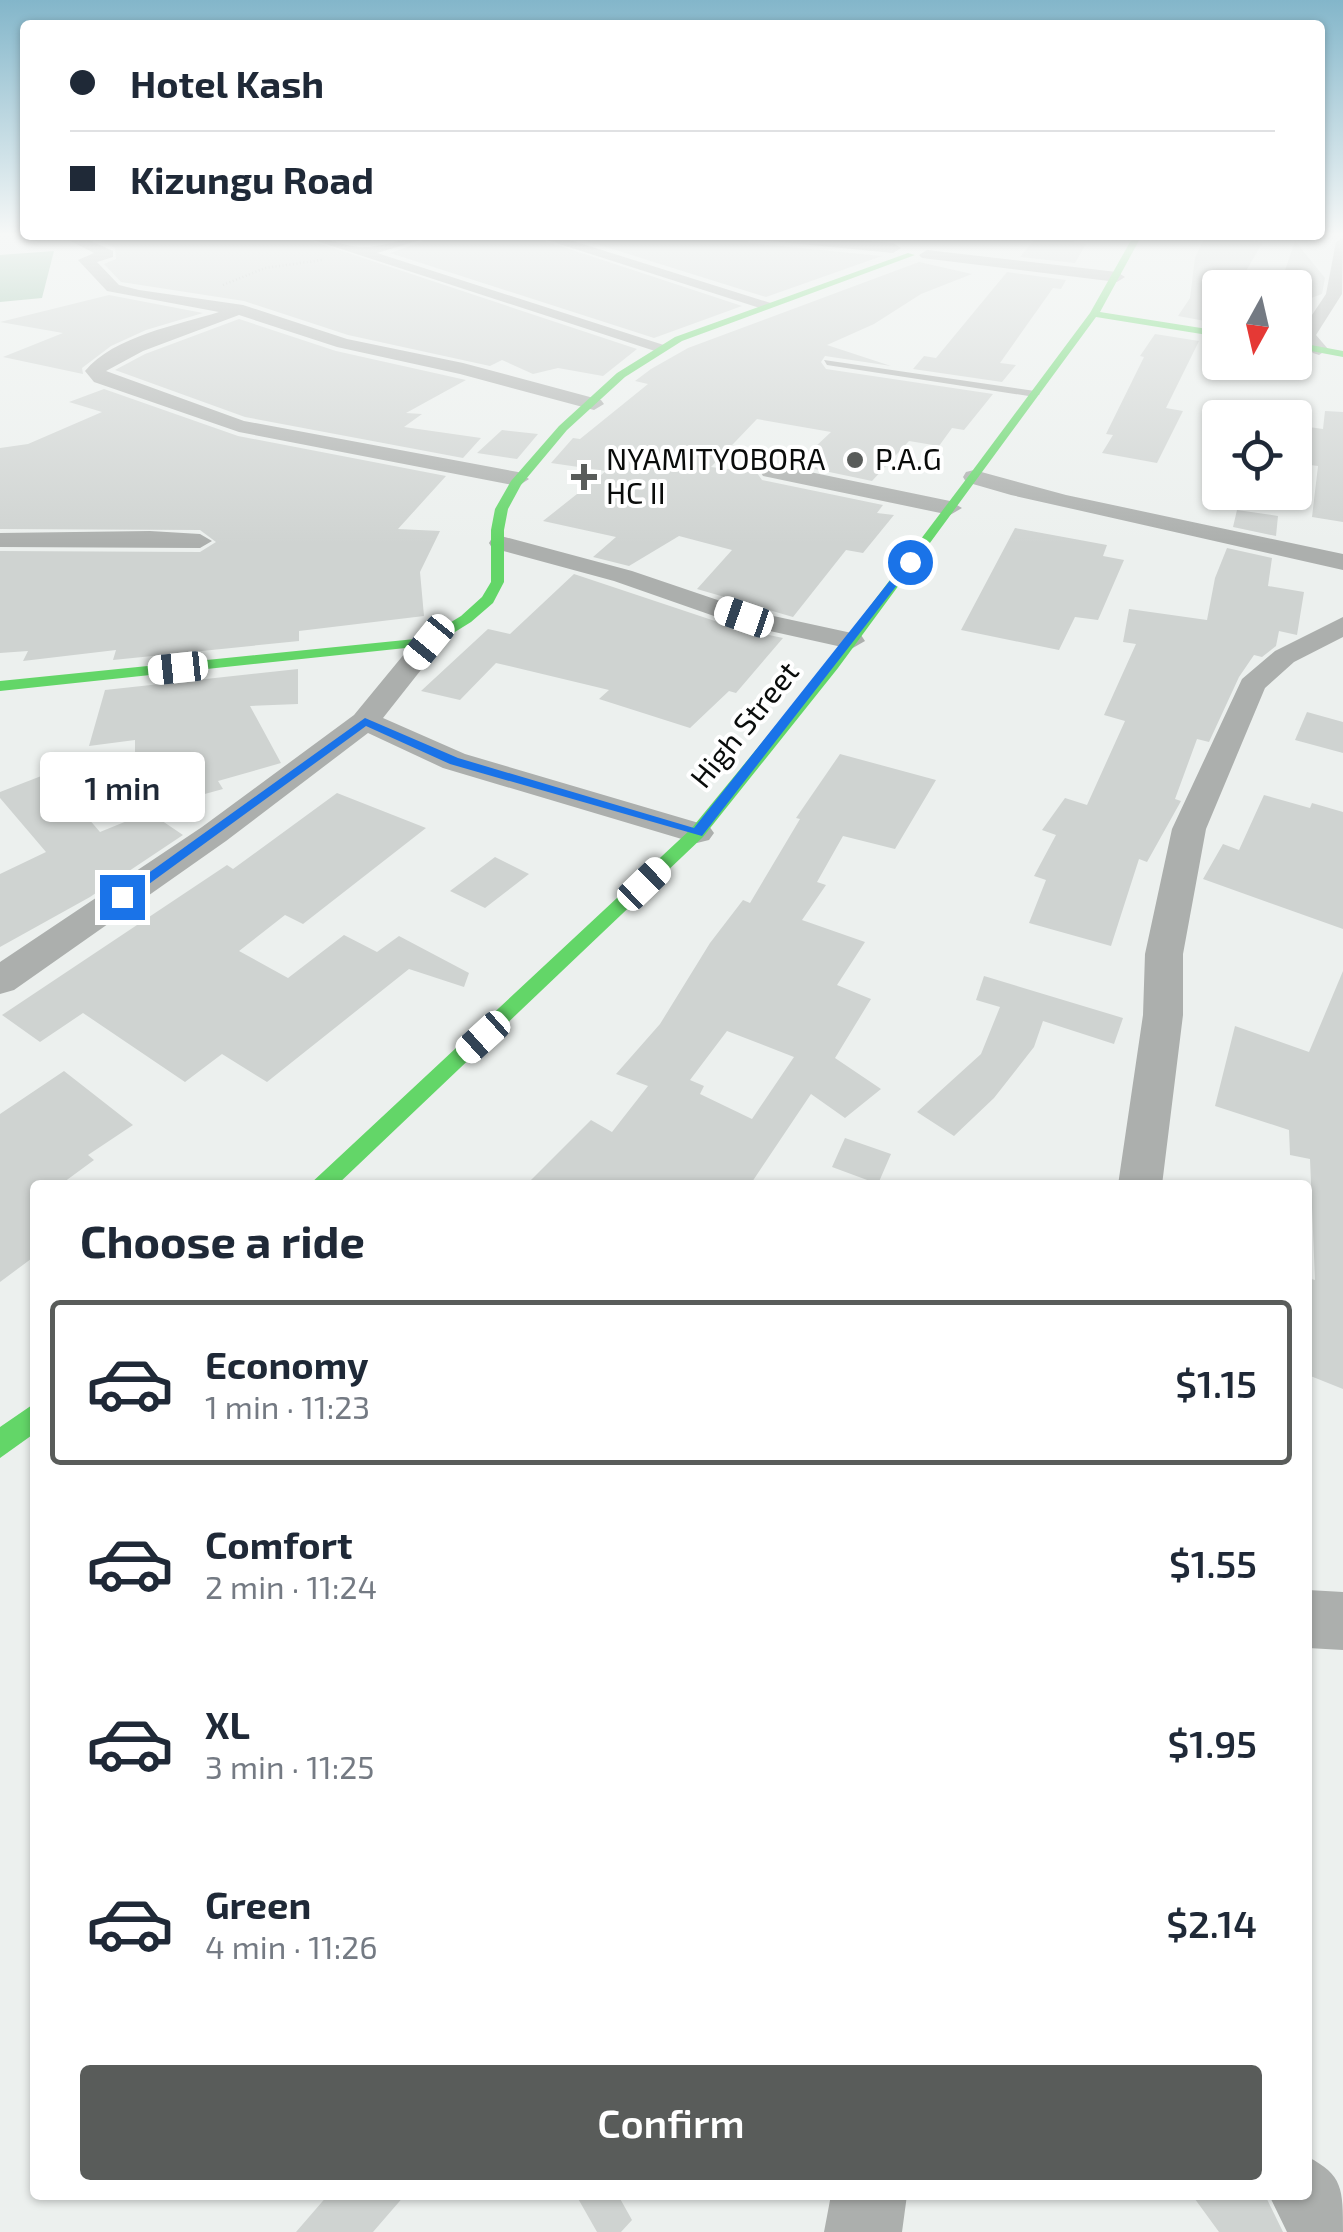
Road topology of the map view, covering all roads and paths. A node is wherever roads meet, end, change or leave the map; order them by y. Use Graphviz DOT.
graph roads {
  1 [pos="171,336"];
  2 [pos="325,336"];
  3 [pos="627,336"];
  4 [pos="690,336"];
  5 [pos="1077,336"];
  6 [pos="1308,336"];
  7 [pos="661,347"];
  8 [pos="1312,348"];
  9 [pos="1319,349"];
  10 [pos="1343,354"];
  11 [pos="827,362"];
  12 [pos="1034,394"];
  13 [pos="594,404"];
  14 [pos="771,470"];
  15 [pos="974,478"];
  16 [pos="518,480"];
  17 [pos="950,508"];
  18 [pos="0,540"];
  19 [pos="200,541"];
  20 [pos="500,543"];
  21 [pos="1343,562"];
  22 [pos="1343,625"];
  23 [pos="851,641"];
  24 [pos="429,642"];
  25 [pos="0,686"];
  26 [pos="365,721"];
  27 [pos="697,833"];
  28 [pos="0,981"];
  29 [pos="326,1180"];
  30 [pos="1141,1180"];
  31 [pos="30,1420"];
  32 [pos="0,1444"];
  33 [pos="1312,1619"];
  34 [pos="1343,1620"];
  35 [pos="868,2200"];
  36 [pos="1311,2200"];
  37 [pos="863,2232"];
  38 [pos="1334,2232"];
  1 -- 16 [label="street"];
  2 -- 13 [label="street"];
  3 -- 7 [label="street"];
  4 -- 7 [label="main road"];
  5 -- 12 [label="main road, High Street"];
  6 -- 9 [label="street"];
  7 -- 13 [label="main road"];
  8 -- 9 [label="main road"];
  9 -- 10 [label="main road"];
  11 -- 12 [label="lane"];
  12 -- 15 [label="main road, High Street"];
  13 -- 16 [label="main road"];
  14 -- 17 [label="street"];
  15 -- 17 [label="main road, High Street"];
  15 -- 21 [label="street"];
  16 -- 20 [label="main road"];
  17 -- 23 [label="main road, High Street"];
  18 -- 19 [label="street"];
  20 -- 23 [label="street"];
  20 -- 24 [label="main road"];
  22 -- 30 [label="street"];
  23 -- 27 [label="main road, High Street"];
  24 -- 25 [label="main road"];
  24 -- 26 [label="street"];
  26 -- 27 [label="street"];
  26 -- 28 [label="street"];
  27 -- 29 [label="main road, High Street"];
  31 -- 32 [label="main road"];
  33 -- 34 [label="street"];
  35 -- 37 [label="street"];
  36 -- 38 [label="street"];
}
